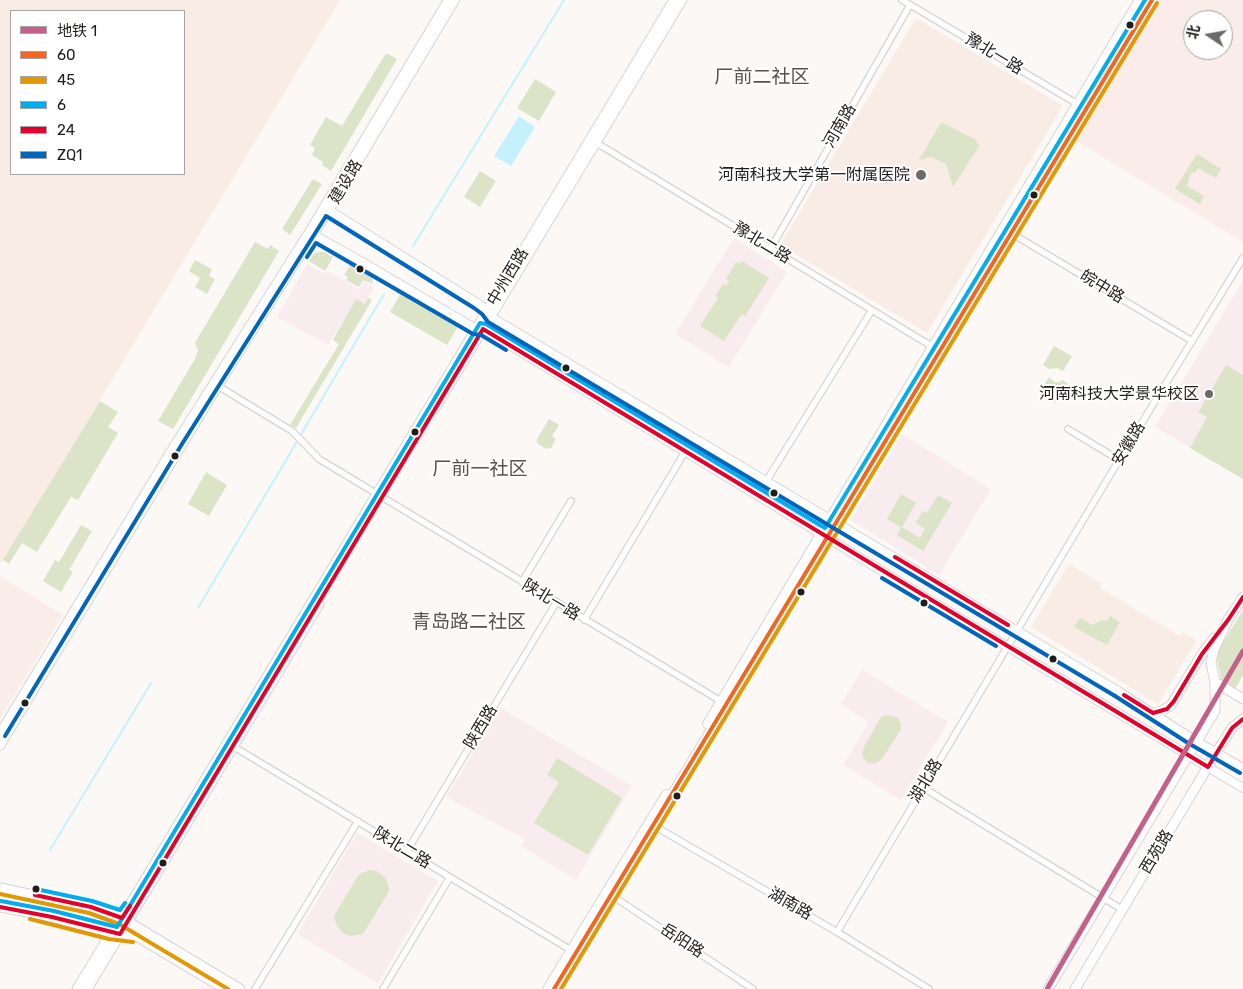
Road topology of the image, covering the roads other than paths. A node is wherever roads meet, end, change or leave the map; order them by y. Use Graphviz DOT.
graph roads {
  1 [pos="448,0"];
  2 [pos="455,0"];
  3 [pos="674,0"];
  4 [pos="682,0"];
  5 [pos="902,0"];
  6 [pos="1139,0"];
  7 [pos="1152,0"];
  8 [pos="910,4"];
  9 [pos="1078,104"];
  10 [pos="1086,109"];
  11 [pos="594,141"];
  12 [pos="326,208"];
  13 [pos="311,233"];
  14 [pos="1011,233"];
  15 [pos="771,248"];
  16 [pos="1243,258"];
  17 [pos="872,310"];
  18 [pos="489,313"];
  19 [pos="479,329"];
  20 [pos="1192,341"];
  21 [pos="933,347"];
  22 [pos="218,386"];
  23 [pos="1068,429"];
  24 [pos="685,452"];
  25 [pos="1119,460"];
  26 [pos="766,480"];
  27 [pos="379,496"];
  28 [pos="571,501"];
  29 [pos="832,520"];
  30 [pos="823,535"];
  31 [pos="522,582"];
  32 [pos="1243,597"];
  33 [pos="556,603"];
  34 [pos="584,620"];
  35 [pos="1228,620"];
  36 [pos="1017,631"];
  37 [pos="1008,646"];
  38 [pos="1215,682"];
  39 [pos="1243,699"];
  40 [pos="723,703"];
  41 [pos="1153,713"];
  42 [pos="1243,719"];
  43 [pos="0,733"];
  44 [pos="1197,741"];
  45 [pos="231,744"];
  46 [pos="0,746"];
  47 [pos="1216,753"];
  48 [pos="1189,755"];
  49 [pos="1208,766"];
  50 [pos="1243,768"];
  51 [pos="922,787"];
  52 [pos="1243,788"];
  53 [pos="358,821"];
  54 [pos="651,824"];
  55 [pos="407,851"];
  56 [pos="450,877"];
  57 [pos="0,888"];
  58 [pos="611,895"];
  59 [pos="1103,898"];
  60 [pos="0,907"];
  61 [pos="1123,910"];
  62 [pos="125,920"];
  63 [pos="836,932"];
  64 [pos="116,933"];
  65 [pos="574,952"];
  66 [pos="77,989"];
  67 [pos="87,989"];
  68 [pos="225,989"];
  69 [pos="240,989"];
  70 [pos="255,989"];
  71 [pos="383,989"];
  72 [pos="547,989"];
  73 [pos="554,989"];
  74 [pos="753,989"];
  75 [pos="929,989"];
  76 [pos="1048,989"];
  77 [pos="1075,989"];
  1 -- 12 [label="main road, 建设路"];
  2 -- 12 [label="main road, 建设路"];
  3 -- 11 [label="main road, 中州西路"];
  4 -- 11 [label="main road, 中州西路"];
  5 -- 8 [label="street, 豫北一路"];
  6 -- 9 [label="main road"];
  7 -- 10 [label="main road"];
  8 -- 9 [label="street, 豫北一路"];
  8 -- 15 [label="street, 河南路"];
  9 -- 10 [label="street, 豫北一路"];
  9 -- 21 [label="main road"];
  10 -- 14 [label="main road"];
  11 -- 15 [label="street, 豫北二路"];
  11 -- 18 [label="main road, 中州西路"];
  12 -- 13 [label="main road, 建设路"];
  12 -- 18 [label="main road"];
  13 -- 19 [label="main road"];
  13 -- 22 [label="main road, 建设路"];
  13 -- 43 [label="main road, 建设路"];
  14 -- 20 [label="street, 皖中路"];
  14 -- 29 [label="main road"];
  15 -- 17 [label="street, 豫北二路"];
  16 -- 20 [label="street, 安徽路"];
  17 -- 21 [label="street, 豫北二路"];
  17 -- 26 [label="street"];
  18 -- 19 [label="main road, 中州西路"];
  18 -- 26 [label="main road"];
  19 -- 24 [label="main road"];
  19 -- 27 [label="main road, 中州西路"];
  20 -- 25 [label="street, 安徽路"];
  21 -- 29 [label="main road"];
  22 -- 27 [label="street, 陕北一路"];
  22 -- 46 [label="main road, 建设路"];
  23 -- 25 [label="street"];
  24 -- 30 [label="main road"];
  24 -- 34 [label="street"];
  25 -- 36 [label="street, 安徽路"];
  26 -- 29 [label="main road"];
  27 -- 31 [label="street, 陕北一路"];
  27 -- 45 [label="main road, 中州西路"];
  28 -- 31 [label="street"];
  29 -- 30 [label="main road"];
  29 -- 36 [label="main road"];
  30 -- 37 [label="main road"];
  30 -- 40 [label="main road"];
  31 -- 33 [label="street, 陕北一路"];
  32 -- 35 [label="main road, 西苑路"];
  33 -- 34 [label="street, 陕北一路"];
  33 -- 55 [label="street, 陕西路"];
  34 -- 40 [label="street, 陕北一路"];
  35 -- 38 [label="main road, 西苑路"];
  35 -- 41 [label="main road"];
  36 -- 37 [label="street, 湖北路"];
  36 -- 41 [label="main road"];
  37 -- 48 [label="main road"];
  37 -- 51 [label="street, 湖北路"];
  38 -- 39 [label="main road"];
  38 -- 44 [label="main road, 西苑路"];
  40 -- 54 [label="main road"];
  41 -- 44 [label="main road"];
  42 -- 47 [label="main road, 西苑路"];
  44 -- 47 [label="main road"];
  44 -- 48 [label="main road, 西苑路"];
  45 -- 53 [label="street, 陕北二路"];
  45 -- 62 [label="main road, 中州西路"];
  47 -- 49 [label="main road, 西苑路"];
  47 -- 50 [label="main road"];
  48 -- 49 [label="main road"];
  48 -- 59 [label="main road, 西苑路"];
  49 -- 52 [label="main road"];
  49 -- 61 [label="main road, 西苑路"];
  51 -- 59 [label="street"];
  51 -- 63 [label="street, 湖北路"];
  53 -- 55 [label="street, 陕北二路"];
  53 -- 70 [label="street"];
  54 -- 58 [label="main road"];
  54 -- 63 [label="street, 湖南路"];
  54 -- 65 [label="main road"];
  55 -- 56 [label="street, 陕北二路"];
  56 -- 65 [label="street, 陕北二路"];
  56 -- 71 [label="street"];
  57 -- 62 [label="main road"];
  58 -- 65 [label="main road"];
  58 -- 74 [label="street, 岳阳路"];
  59 -- 61 [label="street"];
  59 -- 76 [label="main road, 西苑路"];
  60 -- 64 [label="main road"];
  61 -- 77 [label="main road, 西苑路"];
  62 -- 64 [label="main road, 中州西路"];
  62 -- 69 [label="main road"];
  63 -- 75 [label="street, 湖南路"];
  64 -- 66 [label="main road, 中州西路"];
  64 -- 67 [label="main road, 中州西路"];
  64 -- 68 [label="main road"];
  65 -- 72 [label="main road"];
  65 -- 73 [label="main road"];
}
